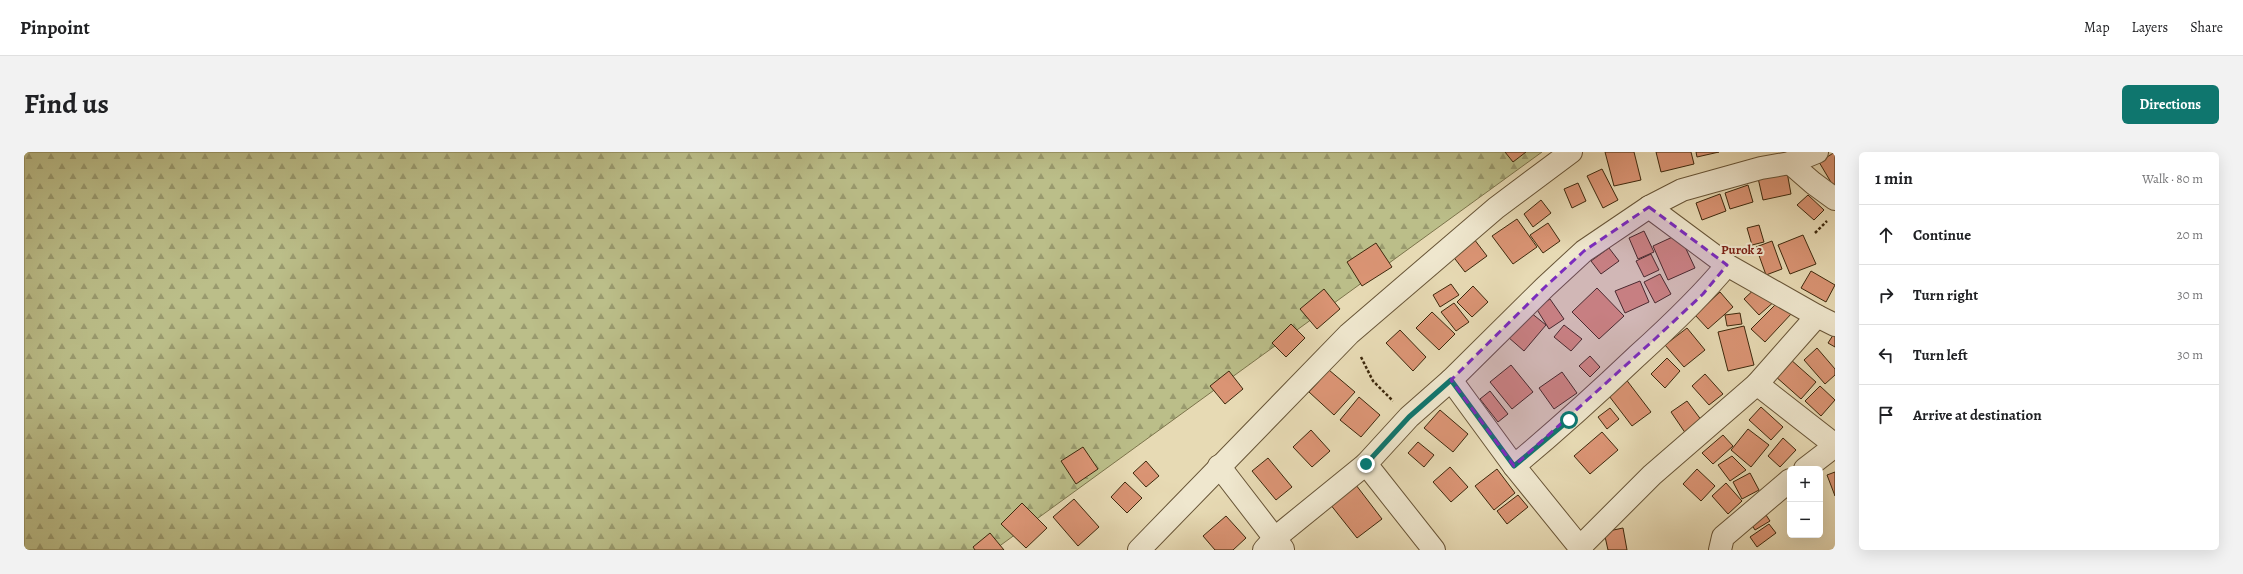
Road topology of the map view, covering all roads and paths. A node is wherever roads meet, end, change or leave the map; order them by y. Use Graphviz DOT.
graph roads {
  1 [pos="1571,152"];
  2 [pos="1818,152"];
  3 [pos="1790,163"];
  4 [pos="1650,207"];
  5 [pos="1832,209"];
  6 [pos="1815,233"];
  7 [pos="1727,265"];
  8 [pos="1826,321"];
  9 [pos="1451,380"];
  10 [pos="1757,384"];
  11 [pos="1835,446"];
  12 [pos="1366,464"];
  13 [pos="1219,466"];
  14 [pos="1514,466"];
  15 [pos="1809,466"];
  16 [pos="1787,483"];
  17 [pos="1274,546"];
  18 [pos="1581,549"];
  19 [pos="1140,550"];
  20 [pos="1434,550"];
  21 [pos="1720,550"];
  1 -- 13 [label="street"];
  2 -- 3 [label="street"];
  3 -- 4 [label="street"];
  3 -- 5 [label="street"];
  4 -- 7 [label="street"];
  4 -- 9 [label="street"];
  5 -- 6 [label="path"];
  7 -- 8 [label="street"];
  7 -- 14 [label="street"];
  8 -- 10 [label="street"];
  9 -- 12 [label="street"];
  9 -- 14 [label="street"];
  10 -- 11 [label="street"];
  10 -- 18 [label="street"];
  11 -- 15 [label="street"];
  12 -- 17 [label="street"];
  12 -- 20 [label="street"];
  13 -- 17 [label="street"];
  13 -- 19 [label="street"];
  14 -- 18 [label="street"];
  16 -- 21 [label="street"];
}
